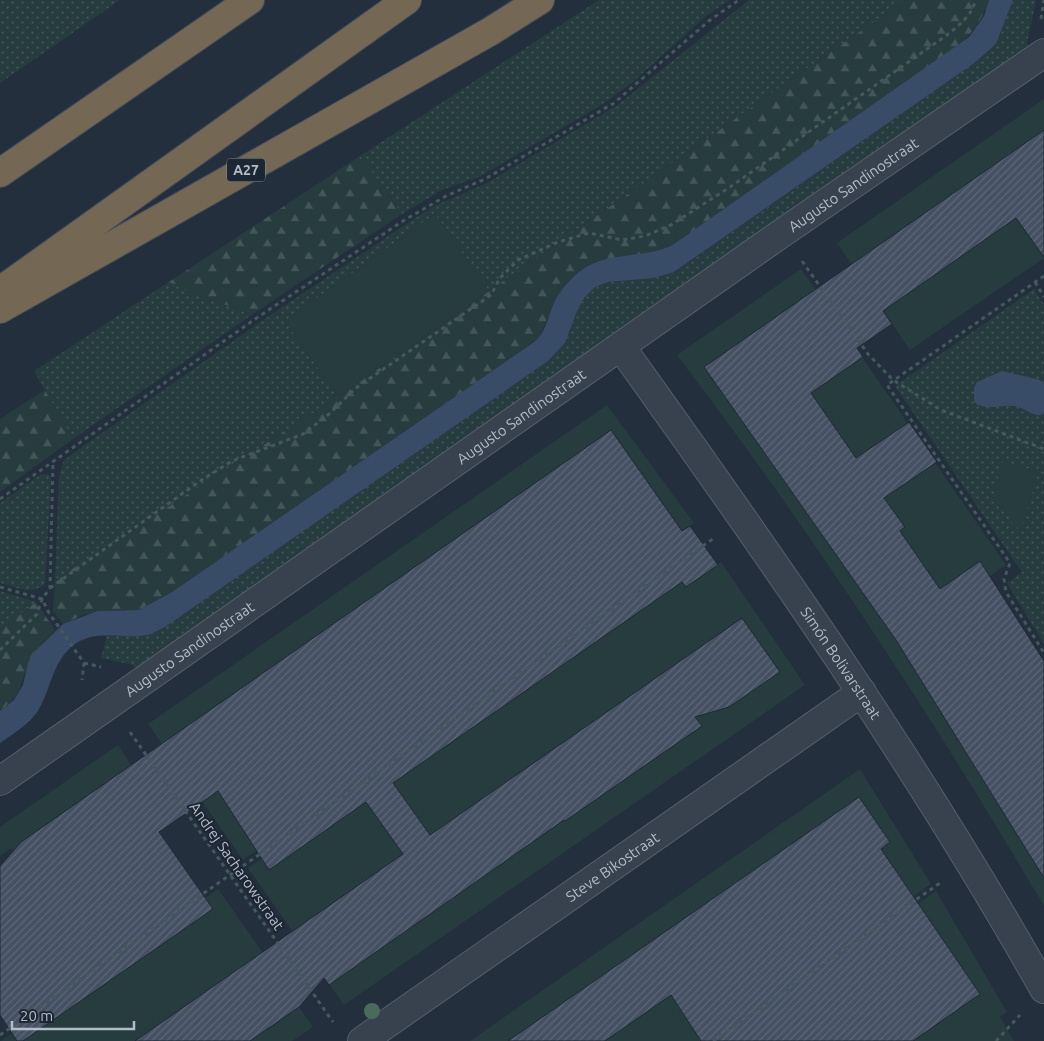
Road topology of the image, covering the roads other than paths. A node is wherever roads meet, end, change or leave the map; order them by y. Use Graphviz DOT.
graph roads {
  1 [pos="250,0"];
  2 [pos="407,0"];
  3 [pos="540,0"];
  4 [pos="1044,53"];
  5 [pos="0,173"];
  6 [pos="0,291"];
  7 [pos="0,309"];
  8 [pos="621,347"];
  9 [pos="862,692"];
  10 [pos="0,781"];
  11 [pos="1044,988"];
  12 [pos="362,1041"];
  1 -- 5 [label="highway"];
  2 -- 6 [label="highway"];
  3 -- 7 [label="highway, A27"];
  4 -- 8 [label="street, Augusto Sandinostraat"];
  8 -- 9 [label="street, Simón Bolivarstraat"];
  8 -- 10 [label="street, Augusto Sandinostraat"];
  9 -- 11 [label="street, Simón Bolivarstraat"];
  9 -- 12 [label="street, Steve Bikostraat"];
}
